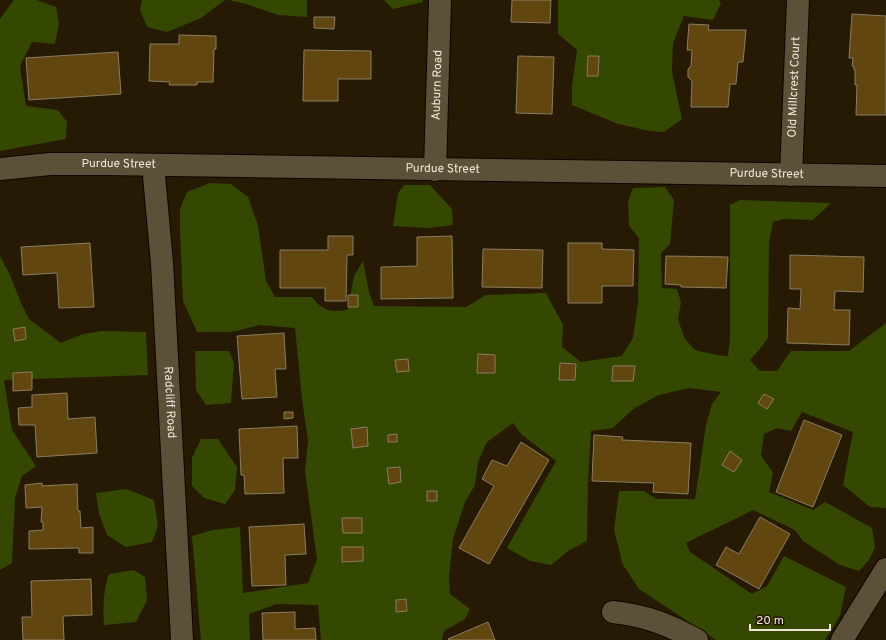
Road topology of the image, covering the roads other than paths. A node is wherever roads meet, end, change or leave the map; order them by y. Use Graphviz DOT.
graph roads {
  1 [pos="440,0"];
  2 [pos="798,0"];
  3 [pos="153,164"];
  4 [pos="0,169"];
  5 [pos="435,170"];
  6 [pos="791,175"];
  7 [pos="886,176"];
  8 [pos="886,569"];
  9 [pos="613,612"];
  10 [pos="182,640"];
  11 [pos="697,640"];
  12 [pos="842,640"];
  1 -- 5 [label="street, Auburn Road"];
  2 -- 6 [label="street, Old Millcrest Court"];
  3 -- 4 [label="street, Purdue Street"];
  3 -- 5 [label="street, Purdue Street"];
  3 -- 10 [label="street, Radcliff Road"];
  5 -- 6 [label="street, Purdue Street"];
  6 -- 7 [label="street, Purdue Street"];
  8 -- 12 [label="street"];
  9 -- 11 [label="street"];
}
